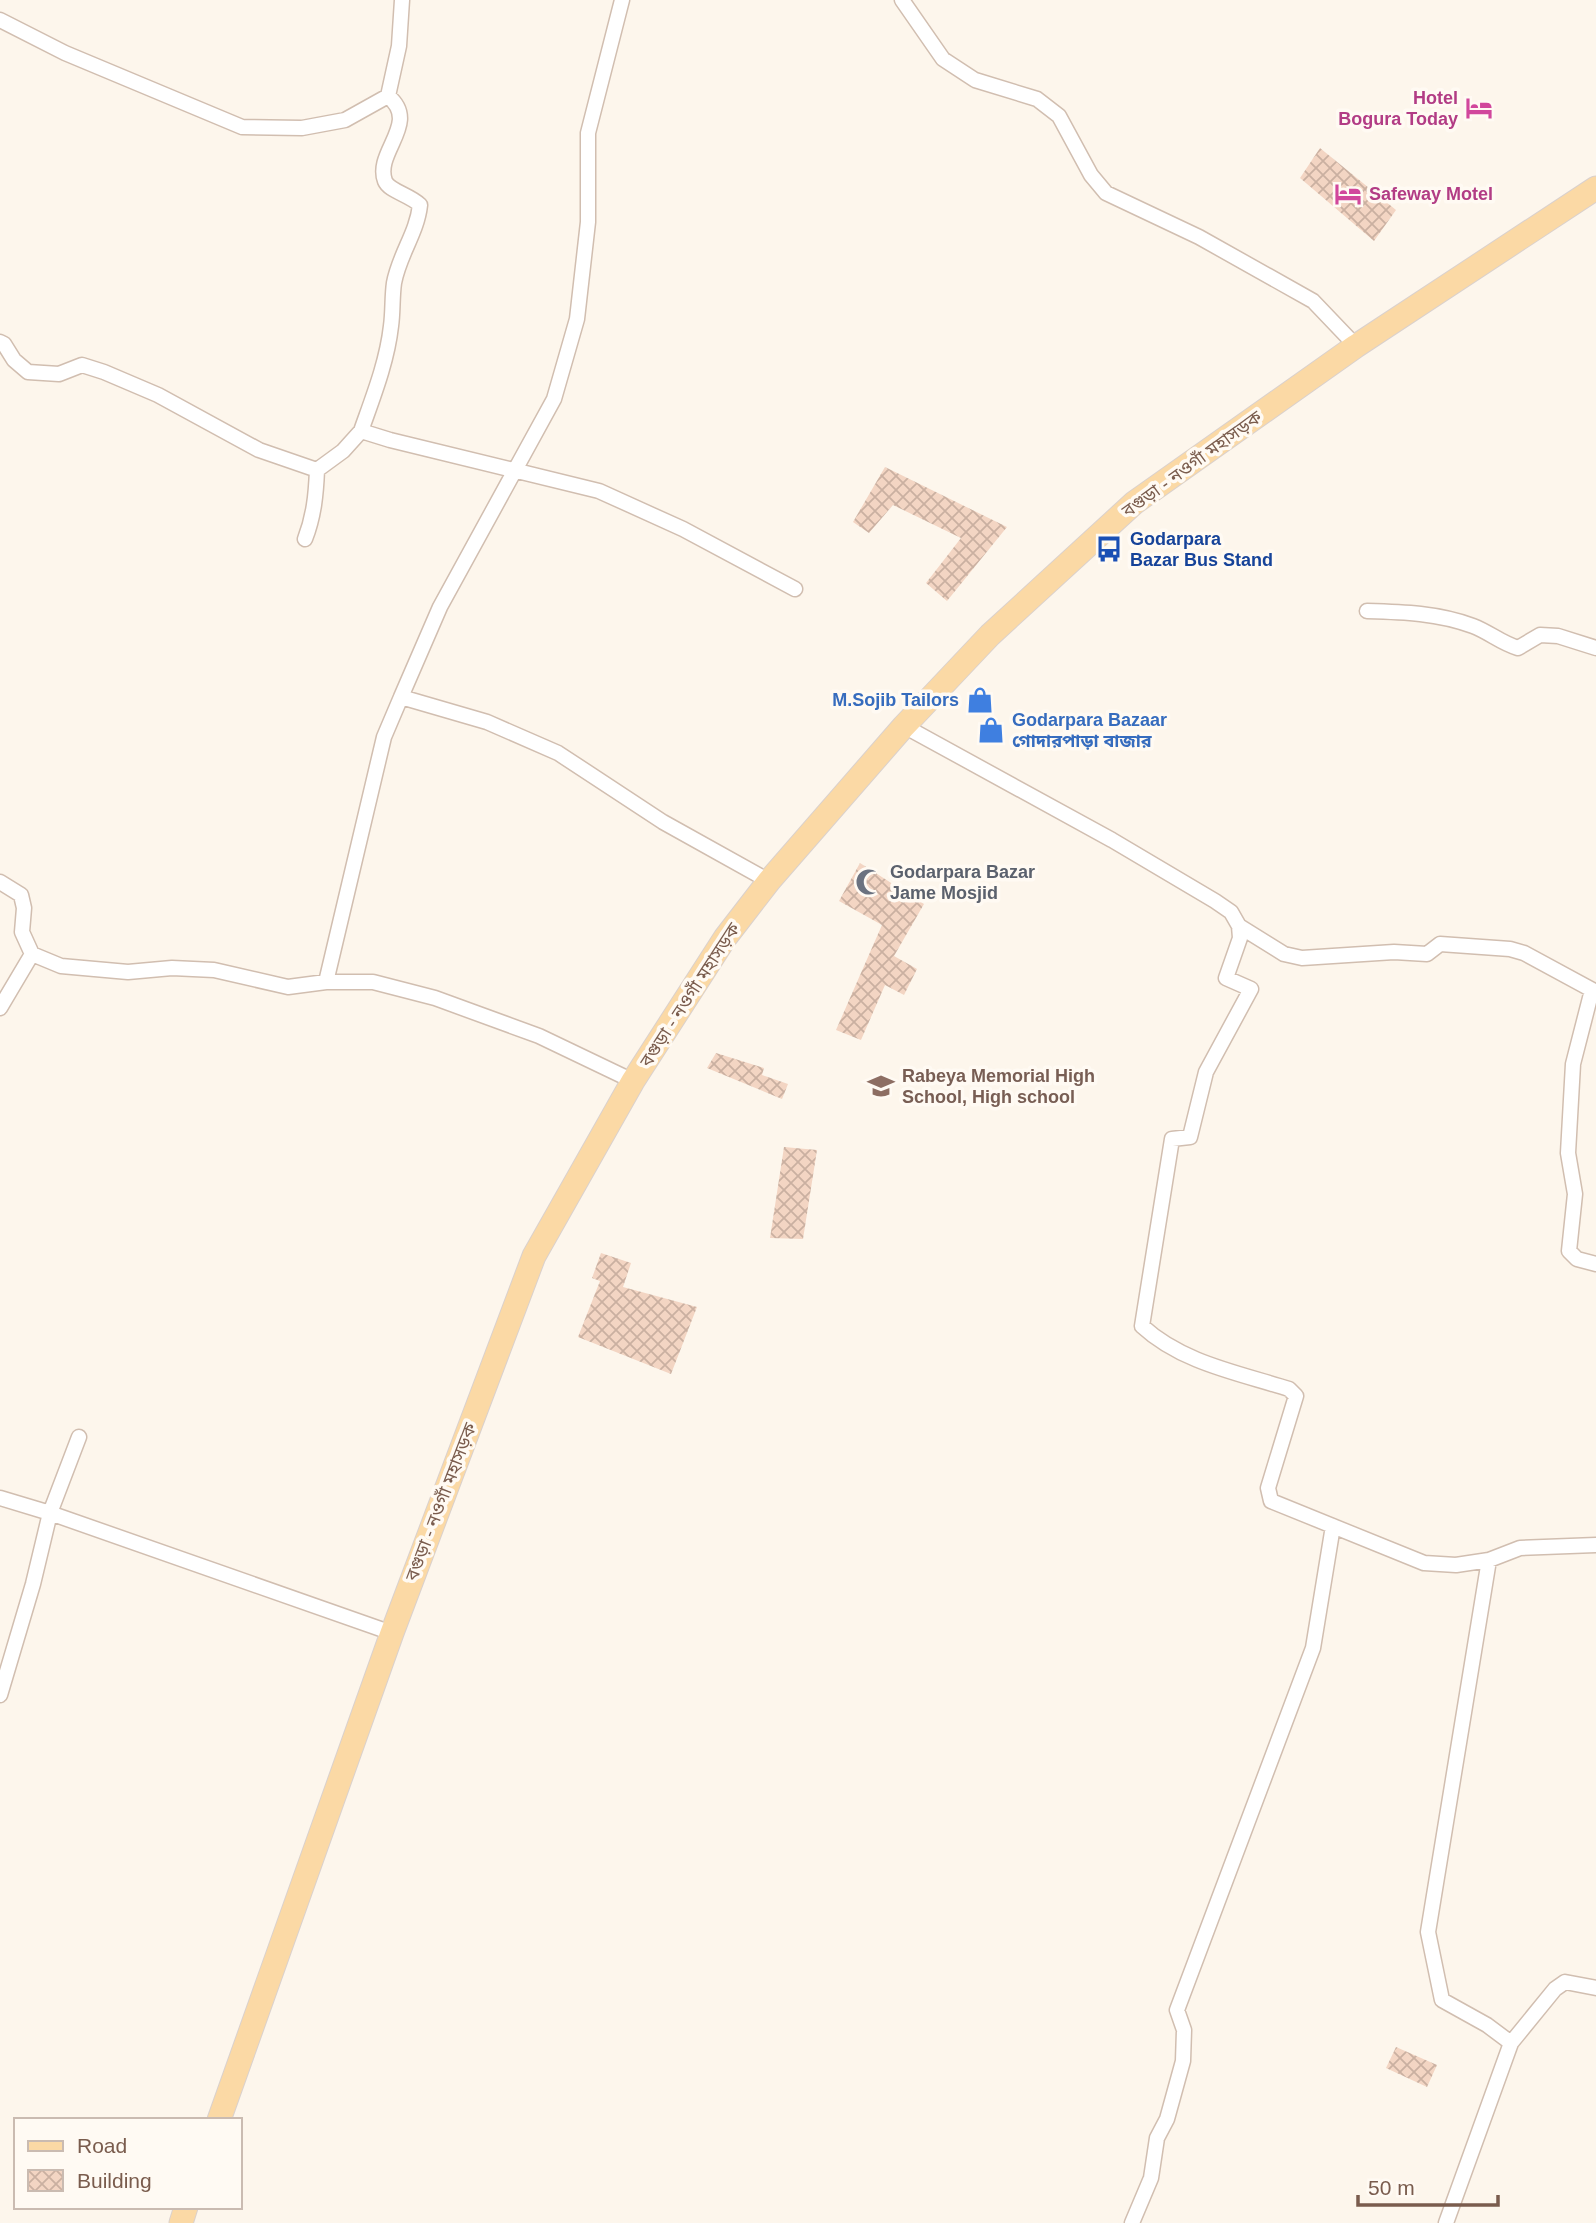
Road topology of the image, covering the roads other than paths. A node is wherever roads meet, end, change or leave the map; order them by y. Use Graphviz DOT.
graph roads {
  1 [pos="402,0"];
  2 [pos="622,0"];
  3 [pos="902,0"];
  4 [pos="0,20"];
  5 [pos="388,96"];
  6 [pos="1596,188"];
  7 [pos="0,342"];
  8 [pos="1356,346"];
  9 [pos="361,431"];
  10 [pos="317,470"];
  11 [pos="516,471"];
  12 [pos="305,539"];
  13 [pos="795,589"];
  14 [pos="1367,611"];
  15 [pos="1596,648"];
  16 [pos="401,697"];
  17 [pos="904,726"];
  18 [pos="769,881"];
  19 [pos="0,882"];
  20 [pos="1239,926"];
  21 [pos="32,954"];
  22 [pos="326,982"];
  23 [pos="1594,991"];
  24 [pos="0,1008"];
  25 [pos="633,1081"];
  26 [pos="1596,1264"];
  27 [pos="79,1437"];
  28 [pos="0,1498"];
  29 [pos="50,1513"];
  30 [pos="1334,1527"];
  31 [pos="1596,1545"];
  32 [pos="1489,1560"];
  33 [pos="392,1633"];
  34 [pos="0,1695"];
  35 [pos="1596,1988"];
  36 [pos="1511,2043"];
  37 [pos="220,2118"];
  38 [pos="1132,2223"];
  39 [pos="1446,2223"];
  1 -- 5 [label="street"];
  2 -- 11 [label="street"];
  3 -- 8 [label="street"];
  4 -- 5 [label="street"];
  5 -- 9 [label="street"];
  6 -- 8 [label="main road, বগুড়া - নওগাঁ মহাসড়ক"];
  7 -- 10 [label="street"];
  8 -- 17 [label="main road, বগুড়া - নওগাঁ মহাসড়ক"];
  9 -- 10 [label="street"];
  9 -- 11 [label="street"];
  10 -- 12 [label="street"];
  11 -- 13 [label="street"];
  11 -- 16 [label="street"];
  14 -- 15 [label="street"];
  16 -- 18 [label="street"];
  16 -- 22 [label="street"];
  17 -- 18 [label="main road, বগুড়া - নওগাঁ মহাসড়ক"];
  17 -- 20 [label="street"];
  18 -- 25 [label="main road, বগুড়া - নওগাঁ মহাসড়ক"];
  19 -- 21 [label="street"];
  20 -- 23 [label="street"];
  20 -- 30 [label="street"];
  21 -- 22 [label="street"];
  21 -- 24 [label="street"];
  22 -- 25 [label="street"];
  23 -- 26 [label="street"];
  25 -- 33 [label="main road, বগুড়া - নওগাঁ মহাসড়ক"];
  27 -- 29 [label="street"];
  28 -- 29 [label="street"];
  29 -- 33 [label="street"];
  29 -- 34 [label="street"];
  30 -- 32 [label="street"];
  30 -- 38 [label="street"];
  31 -- 32 [label="street"];
  32 -- 36 [label="street"];
  33 -- 37 [label="main road, বগুড়া - নওগাঁ মহাসড়ক"];
  35 -- 36 [label="street"];
  36 -- 39 [label="street"];
}
